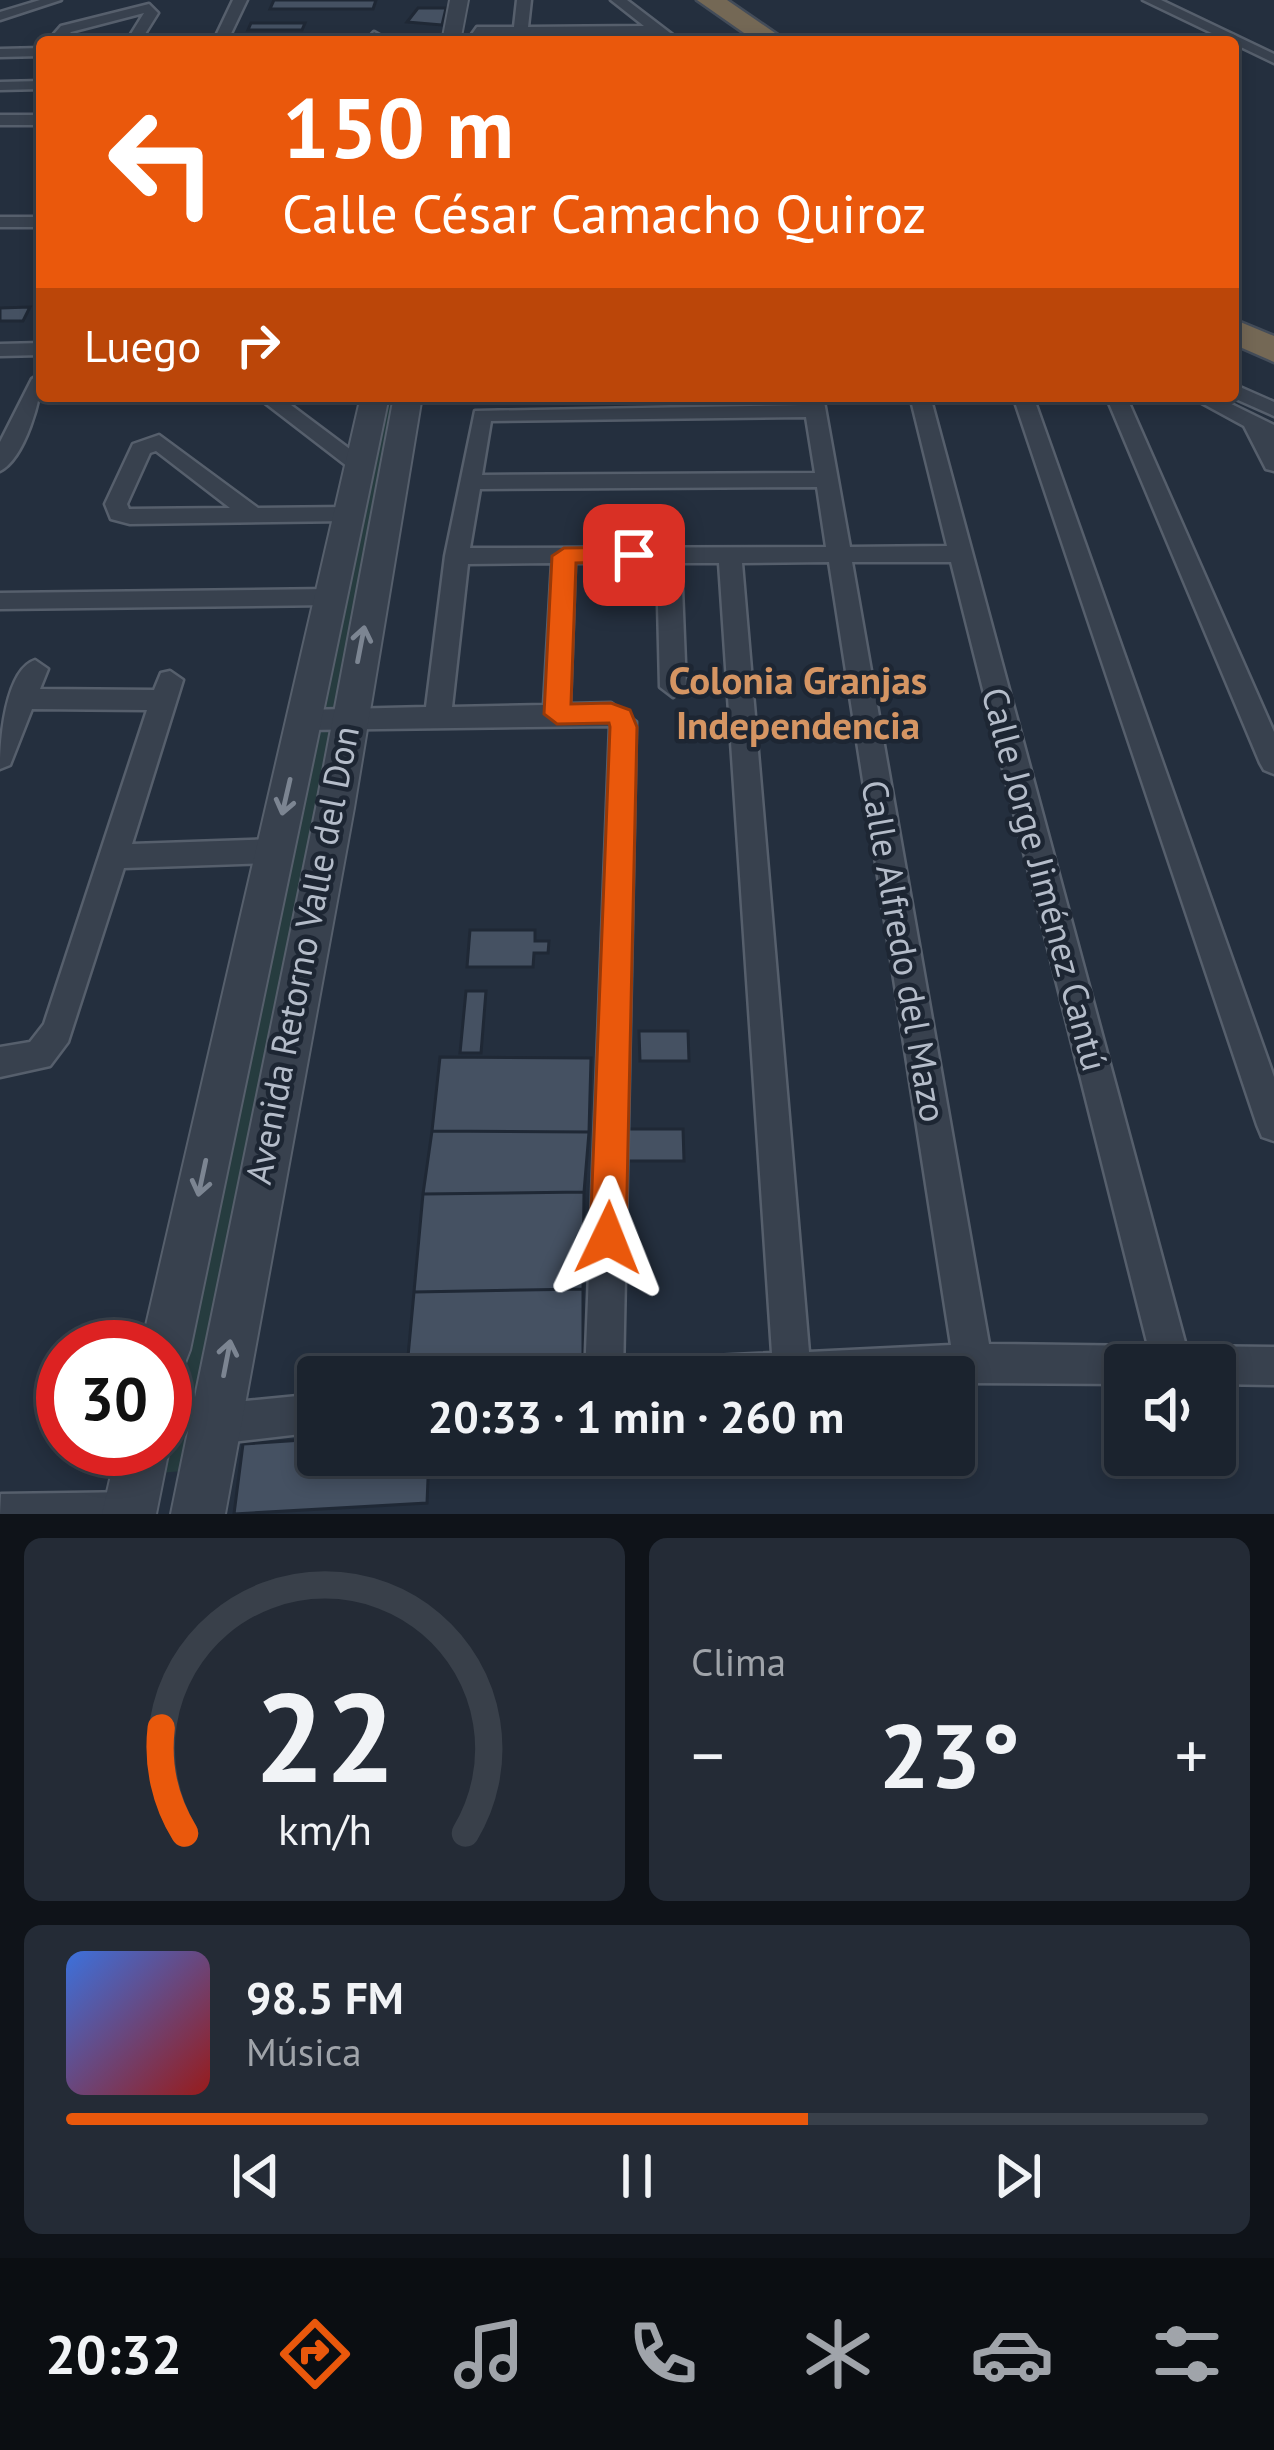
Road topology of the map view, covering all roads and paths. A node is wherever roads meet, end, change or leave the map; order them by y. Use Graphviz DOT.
graph roads {
  1 [pos="54,0"];
  2 [pos="240,0"];
  3 [pos="460,0"];
  4 [pos="524,0"];
  5 [pos="618,0"];
  6 [pos="692,0"];
  7 [pos="710,0"];
  8 [pos="1150,0"];
  9 [pos="2,9"];
  10 [pos="477,30"];
  11 [pos="659,30"];
  12 [pos="60,36"];
  13 [pos="137,36"];
  14 [pos="223,36"];
  15 [pos="452,36"];
  16 [pos="514,36"];
  17 [pos="520,36"];
  18 [pos="540,36"];
  19 [pos="667,36"];
  20 [pos="746,36"];
  21 [pos="766,36"];
  22 [pos="1226,36"];
  23 [pos="1239,42"];
  24 [pos="36,52"];
  25 [pos="0,53"];
  26 [pos="1274,59"];
  27 [pos="0,86"];
  28 [pos="36,86"];
  29 [pos="1,112"];
  30 [pos="36,119"];
  31 [pos="0,222"];
  32 [pos="35,222"];
  33 [pos="1239,333"];
  34 [pos="36,349"];
  35 [pos="0,350"];
  36 [pos="1239,351"];
  37 [pos="1274,351"];
  38 [pos="1274,369"];
  39 [pos="36,391"];
  40 [pos="1239,393"];
  41 [pos="274,402"];
  42 [pos="374,402"];
  43 [pos="407,402"];
  44 [pos="922,402"];
  45 [pos="1025,402"];
  46 [pos="1119,402"];
  47 [pos="1211,402"];
  48 [pos="814,404"];
  49 [pos="1274,410"];
  50 [pos="1252,422"];
  51 [pos="1274,433"];
  52 [pos="0,464"];
  53 [pos="1274,464"];
  54 [pos="361,465"];
  55 [pos="825,480"];
  56 [pos="471,482"];
  57 [pos="348,514"];
  58 [pos="253,515"];
  59 [pos="961,554"];
  60 [pos="669,555"];
  61 [pos="457,556"];
  62 [pos="564,556"];
  63 [pos="730,556"];
  64 [pos="838,556"];
  65 [pos="331,597"];
  66 [pos="0,601"];
  67 [pos="35,668"];
  68 [pos="673,688"];
  69 [pos="25,699"];
  70 [pos="557,714"];
  71 [pos="438,715"];
  72 [pos="347,716"];
  73 [pos="304,720"];
  74 [pos="0,758"];
  75 [pos="1274,763"];
  76 [pos="274,851"];
  77 [pos="117,856"];
  78 [pos="0,1062"];
  79 [pos="1274,1125"];
  80 [pos="172,1320"];
  81 [pos="1166,1344"];
  82 [pos="605,1356"];
  83 [pos="791,1356"];
  84 [pos="972,1356"];
  85 [pos="1104,1362"];
  86 [pos="975,1363"];
  87 [pos="1236,1365"];
  88 [pos="1274,1366"];
  89 [pos="297,1415"];
  90 [pos="214,1424"];
  91 [pos="140,1476"];
  92 [pos="135,1513"];
  93 [pos="2,1514"];
  94 [pos="198,1514"];
  1 -- 9 [label="street"];
  2 -- 14 [label="street"];
  3 -- 15 [label="street"];
  4 -- 17 [label="street"];
  5 -- 11 [label="street"];
  6 -- 20 [label="highway"];
  7 -- 21 [label="highway"];
  8 -- 22 [label="street"];
  10 -- 16 [label="street"];
  11 -- 18 [label="street"];
  11 -- 19 [label="street"];
  12 -- 13 [label="street"];
  23 -- 26 [label="street"];
  24 -- 25 [label="street"];
  27 -- 28 [label="street"];
  29 -- 30 [label="street"];
  31 -- 32 [label="street"];
  33 -- 37 [label="highway"];
  34 -- 35 [label="street"];
  36 -- 38 [label="highway"];
  39 -- 52 [label="street"];
  40 -- 49 [label="street"];
  41 -- 54 [label="street"];
  42 -- 54 [label="street, Avenida Retorno Valle del Don"];
  72 -- 43 [label="street, Avenida Retorno Valle del Don, one-way"];
  44 -- 59 [label="street, Calle Jorge Jiménez Cantú"];
  45 -- 79 [label="street"];
  46 -- 75 [label="street"];
  47 -- 50 [label="street"];
  48 -- 55 [label="street, Calle Alfredo del Mazo"];
  48 -- 56 [label="street"];
  50 -- 51 [label="street"];
  50 -- 53 [label="street"];
  54 -- 57 [label="street, Avenida Retorno Valle del Don"];
  55 -- 56 [label="street"];
  55 -- 64 [label="street, Calle Alfredo del Mazo"];
  56 -- 61 [label="street"];
  57 -- 58 [label="street"];
  57 -- 65 [label="street, Avenida Retorno Valle del Don"];
  58 -- 58 [label="street"];
  59 -- 64 [label="street"];
  59 -- 81 [label="street, Calle Jorge Jiménez Cantú"];
  60 -- 62 [label="street"];
  60 -- 63 [label="street"];
  60 -- 68 [label="street"];
  61 -- 62 [label="street"];
  61 -- 71 [label="street"];
  62 -- 70 [label="street"];
  63 -- 64 [label="street"];
  63 -- 83 [label="street"];
  64 -- 84 [label="street, Calle Alfredo del Mazo"];
  65 -- 66 [label="street"];
  65 -- 73 [label="street, Avenida Retorno Valle del Don"];
  67 -- 69 [label="street"];
  69 -- 74 [label="street"];
  69 -- 77 [label="street"];
  70 -- 71 [label="street"];
  70 -- 82 [label="street"];
  71 -- 72 [label="street"];
  72 -- 73 [label="street"];
  90 -- 72 [label="street, Avenida Retorno Valle del Don, one-way"];
  73 -- 76 [label="street, Avenida Retorno Valle del Don, one-way"];
  76 -- 77 [label="street"];
  76 -- 80 [label="street, Avenida Retorno Valle del Don, one-way"];
  77 -- 78 [label="street"];
  85 -- 86 [label="street"];
  87 -- 88 [label="street"];
  89 -- 90 [label="street"];
  90 -- 94 [label="street, Avenida Retorno Valle del Don"];
  91 -- 92 [label="street"];
  92 -- 93 [label="street"];
}
